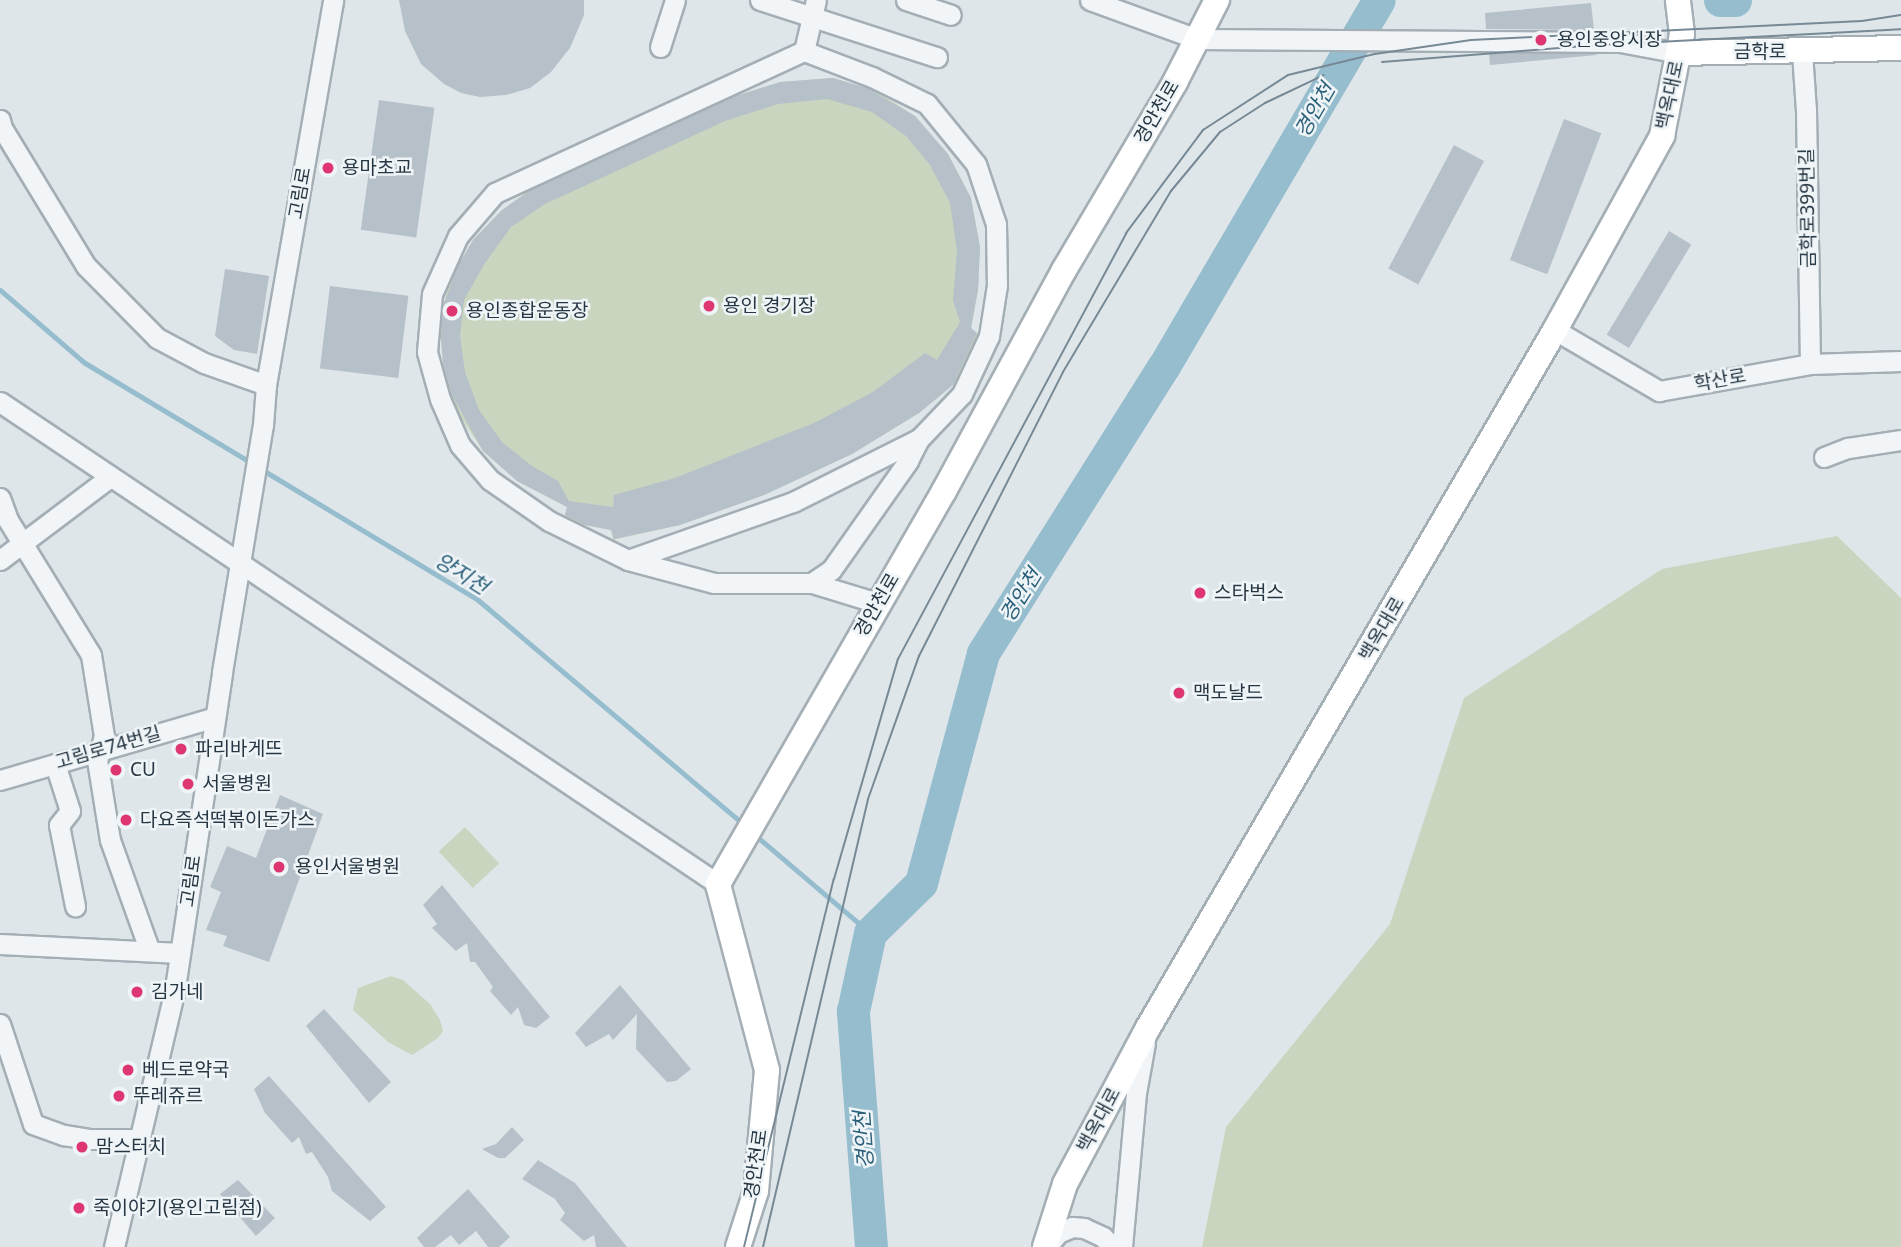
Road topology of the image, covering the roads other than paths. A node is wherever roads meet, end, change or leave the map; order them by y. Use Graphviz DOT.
graph roads {
  1 [pos="334,0"];
  2 [pos="675,0"];
  3 [pos="761,0"];
  4 [pos="906,0"];
  5 [pos="1090,0"];
  6 [pos="1217,0"];
  7 [pos="1678,0"];
  8 [pos="1122,6"];
  9 [pos="813,9"];
  10 [pos="951,15"];
  11 [pos="1197,39"];
  12 [pos="1680,43"];
  13 [pos="660,47"];
  14 [pos="1901,48"];
  15 [pos="804,51"];
  16 [pos="1802,52"];
  17 [pos="937,57"];
  18 [pos="0,120"];
  19 [pos="1555,330"];
  20 [pos="1901,360"];
  21 [pos="1810,364"];
  22 [pos="265,385"];
  23 [pos="0,402"];
  24 [pos="919,439"];
  25 [pos="1901,440"];
  26 [pos="1824,457"];
  27 [pos="110,477"];
  28 [pos="0,498"];
  29 [pos="21,542"];
  30 [pos="0,560"];
  31 [pos="628,560"];
  32 [pos="240,561"];
  33 [pos="812,583"];
  34 [pos="878,603"];
  35 [pos="215,717"];
  36 [pos="101,750"];
  37 [pos="55,764"];
  38 [pos="0,780"];
  39 [pos="723,876"];
  40 [pos="75,906"];
  41 [pos="0,944"];
  42 [pos="149,949"];
  43 [pos="180,953"];
  44 [pos="0,1024"];
  45 [pos="1148,1028"];
  46 [pos="140,1139"];
  47 [pos="114,1247"];
  48 [pos="738,1247"];
  49 [pos="1046,1247"];
  50 [pos="1113,1247"];
  51 [pos="1122,1247"];
  1 -- 22 [label="street, 고림로"];
  2 -- 13 [label="street"];
  3 -- 9 [label="street"];
  4 -- 10 [label="street"];
  5 -- 8 [label="street"];
  6 -- 11 [label="main road, 경안천로"];
  7 -- 12 [label="main road, 백옥대로"];
  8 -- 11 [label="street"];
  9 -- 15 [label="street"];
  9 -- 17 [label="street"];
  11 -- 12 [label="street, 금학로"];
  11 -- 34 [label="main road, 경안천로"];
  12 -- 16 [label="main road, 금학로"];
  12 -- 19 [label="main road, 백옥대로"];
  14 -- 16 [label="main road, 금학로"];
  15 -- 24 [label="street"];
  15 -- 31 [label="street"];
  16 -- 21 [label="street, 금학로399번길"];
  18 -- 22 [label="street"];
  19 -- 21 [label="street, 학산로"];
  19 -- 45 [label="main road, 백옥대로"];
  20 -- 21 [label="street, 학산로"];
  22 -- 32 [label="street, 고림로"];
  23 -- 27 [label="street"];
  24 -- 31 [label="street"];
  24 -- 33 [label="street"];
  25 -- 26 [label="street"];
  27 -- 29 [label="street"];
  27 -- 32 [label="street"];
  28 -- 29 [label="street"];
  29 -- 30 [label="street"];
  29 -- 36 [label="street"];
  31 -- 33 [label="street"];
  32 -- 35 [label="street, 고림로"];
  32 -- 39 [label="street"];
  33 -- 34 [label="street"];
  34 -- 39 [label="main road, 경안천로"];
  35 -- 36 [label="street, 고림로74번길"];
  35 -- 43 [label="street, 고림로"];
  36 -- 37 [label="street, 고림로74번길"];
  36 -- 42 [label="street"];
  37 -- 38 [label="street, 고림로74번길"];
  37 -- 40 [label="street"];
  39 -- 48 [label="main road, 경안천로"];
  41 -- 42 [label="street"];
  42 -- 43 [label="street"];
  43 -- 46 [label="street, 고림로"];
  44 -- 46 [label="street"];
  45 -- 49 [label="main road, 백옥대로"];
  45 -- 51 [label="street"];
  46 -- 47 [label="street, 고림로"];
  49 -- 50 [label="street"];
}
